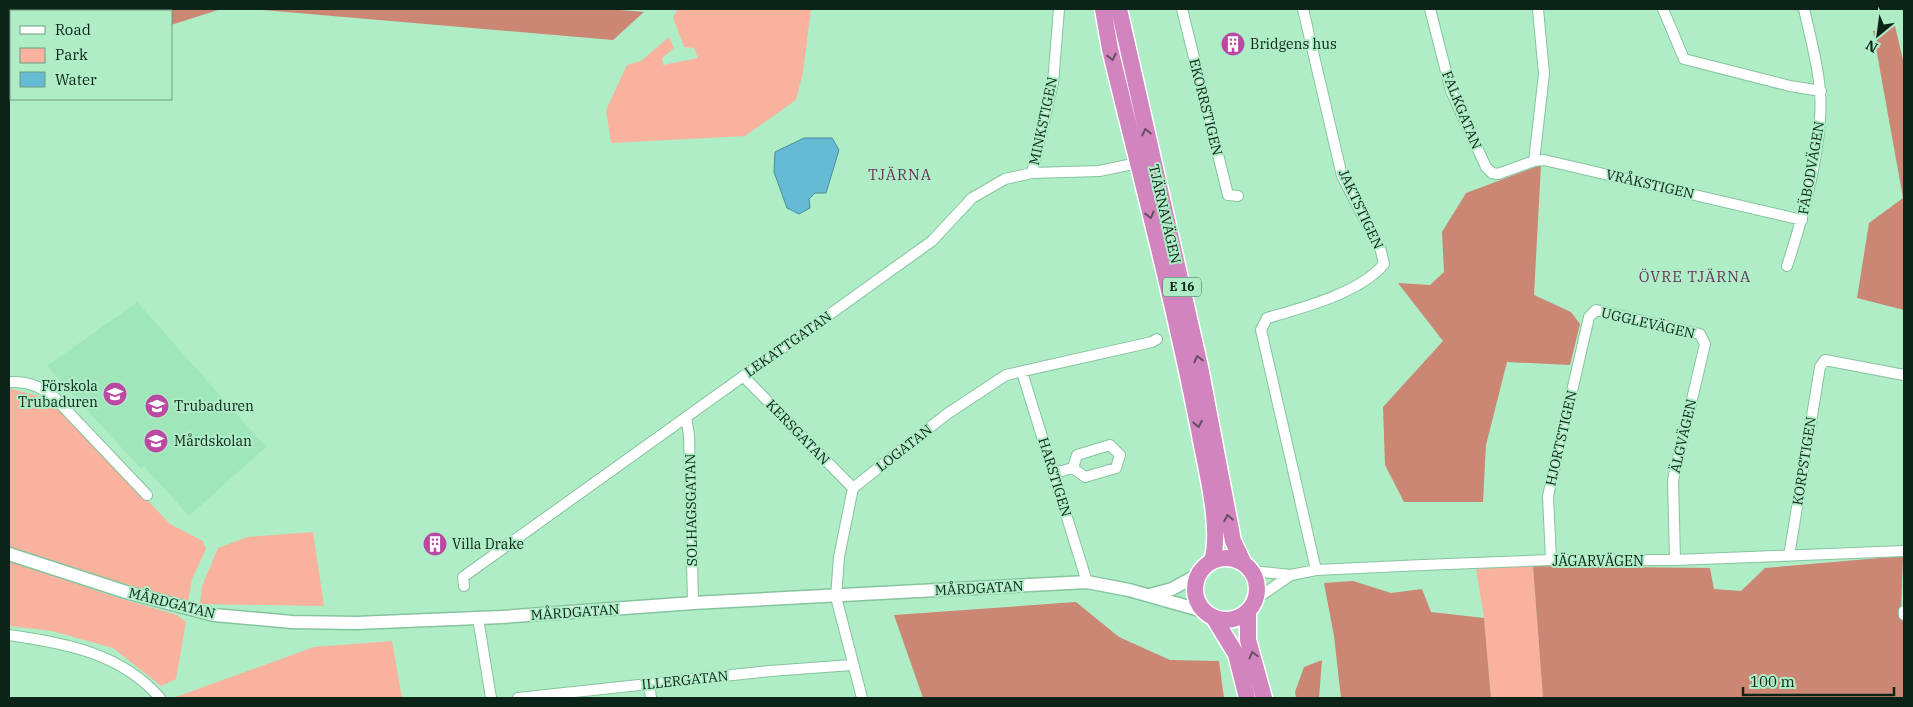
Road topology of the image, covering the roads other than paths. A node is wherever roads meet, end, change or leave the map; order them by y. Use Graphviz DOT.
graph roads {
  1 [pos="1059,9"];
  2 [pos="1103,9"];
  3 [pos="1119,9"];
  4 [pos="1182,9"];
  5 [pos="1302,9"];
  6 [pos="1430,9"];
  7 [pos="1538,9"];
  8 [pos="1663,9"];
  9 [pos="1804,9"];
  10 [pos="1821,91"];
  11 [pos="1534,161"];
  12 [pos="1138,163"];
  13 [pos="1032,173"];
  14 [pos="1498,174"];
  15 [pos="1238,196"];
  16 [pos="1802,220"];
  17 [pos="1788,266"];
  18 [pos="1590,318"];
  19 [pos="1157,339"];
  20 [pos="1705,344"];
  21 [pos="1022,372"];
  22 [pos="1904,374"];
  23 [pos="743,376"];
  24 [pos="9,382"];
  25 [pos="686,417"];
  26 [pos="1073,468"];
  27 [pos="1054,473"];
  28 [pos="853,488"];
  29 [pos="147,495"];
  30 [pos="1904,551"];
  31 [pos="9,554"];
  32 [pos="1789,556"];
  33 [pos="1551,560"];
  34 [pos="1676,560"];
  35 [pos="1212,562"];
  36 [pos="1248,567"];
  37 [pos="1316,570"];
  38 [pos="1199,574"];
  39 [pos="1292,575"];
  40 [pos="1087,582"];
  41 [pos="464,586"];
  42 [pos="1148,595"];
  43 [pos="836,597"];
  44 [pos="693,603"];
  45 [pos="1252,606"];
  46 [pos="1904,611"];
  47 [pos="1209,615"];
  48 [pos="1904,616"];
  49 [pos="478,618"];
  50 [pos="9,635"];
  51 [pos="852,665"];
  52 [pos="649,683"];
  53 [pos="160,698"];
  54 [pos="491,698"];
  55 [pos="518,698"];
  56 [pos="651,698"];
  57 [pos="862,698"];
  58 [pos="1247,698"];
  59 [pos="1264,698"];
  1 -- 13 [label="street, MINKSTIGEN"];
  2 -- 12 [label="highway, TJÄRNAVÄGEN / E 16, one-way"];
  36 -- 3 [label="highway, TJÄRNAVÄGEN / E 16, one-way"];
  4 -- 15 [label="street, EKORRSTIGEN"];
  5 -- 37 [label="street, JAKTSTIGEN"];
  6 -- 14 [label="street, FALKGATAN"];
  7 -- 11 [label="street"];
  8 -- 10 [label="street"];
  9 -- 10 [label="street, FÄBODVÄGEN"];
  10 -- 16 [label="street, FÄBODVÄGEN"];
  11 -- 14 [label="street, VRÅKSTIGEN"];
  11 -- 16 [label="street, VRÅKSTIGEN"];
  12 -- 13 [label="street, LEKATTGATAN"];
  12 -- 35 [label="highway, TJÄRNAVÄGEN / E 16, one-way"];
  13 -- 23 [label="street, LEKATTGATAN"];
  16 -- 17 [label="street, FÄBODVÄGEN"];
  18 -- 20 [label="street, UGGLEVÄGEN"];
  18 -- 33 [label="street, HJORTSTIGEN"];
  19 -- 21 [label="street, LOGATAN"];
  20 -- 34 [label="street, ÄLGVÄGEN"];
  21 -- 27 [label="street, HARSTIGEN"];
  21 -- 28 [label="street, LOGATAN"];
  22 -- 32 [label="street, KORPSTIGEN"];
  23 -- 25 [label="street, LEKATTGATAN"];
  23 -- 28 [label="street, KERSGATAN"];
  24 -- 29 [label="street"];
  25 -- 41 [label="street, LEKATTGATAN"];
  25 -- 44 [label="street, SOLHAGSGATAN"];
  26 -- 27 [label="street"];
  27 -- 40 [label="street, HARSTIGEN"];
  28 -- 43 [label="street"];
  30 -- 32 [label="street, JÄGARVÄGEN"];
  31 -- 49 [label="street, MÅRDGATAN"];
  32 -- 34 [label="street, JÄGARVÄGEN"];
  33 -- 34 [label="street, JÄGARVÄGEN"];
  33 -- 37 [label="street, JÄGARVÄGEN"];
  35 -- 36 [label="highway"];
  35 -- 38 [label="highway"];
  36 -- 39 [label="street, JÄGARVÄGEN"];
  36 -- 45 [label="highway, E 16"];
  37 -- 39 [label="street, JÄGARVÄGEN"];
  38 -- 42 [label="street, MÅRDGATAN"];
  38 -- 47 [label="highway"];
  39 -- 45 [label="street, JÄGARVÄGEN"];
  40 -- 42 [label="street, MÅRDGATAN"];
  40 -- 43 [label="street, MÅRDGATAN"];
  42 -- 47 [label="street, MÅRDGATAN"];
  43 -- 44 [label="street, MÅRDGATAN"];
  43 -- 51 [label="street"];
  44 -- 49 [label="street, MÅRDGATAN"];
  45 -- 47 [label="highway"];
  59 -- 45 [label="highway, E 16, one-way"];
  46 -- 48 [label="street"];
  47 -- 58 [label="highway"];
  49 -- 54 [label="street"];
  50 -- 53 [label="street"];
  51 -- 52 [label="street, ILLERGATAN"];
  51 -- 57 [label="street"];
  52 -- 55 [label="street, ILLERGATAN"];
  52 -- 56 [label="street"];
}
